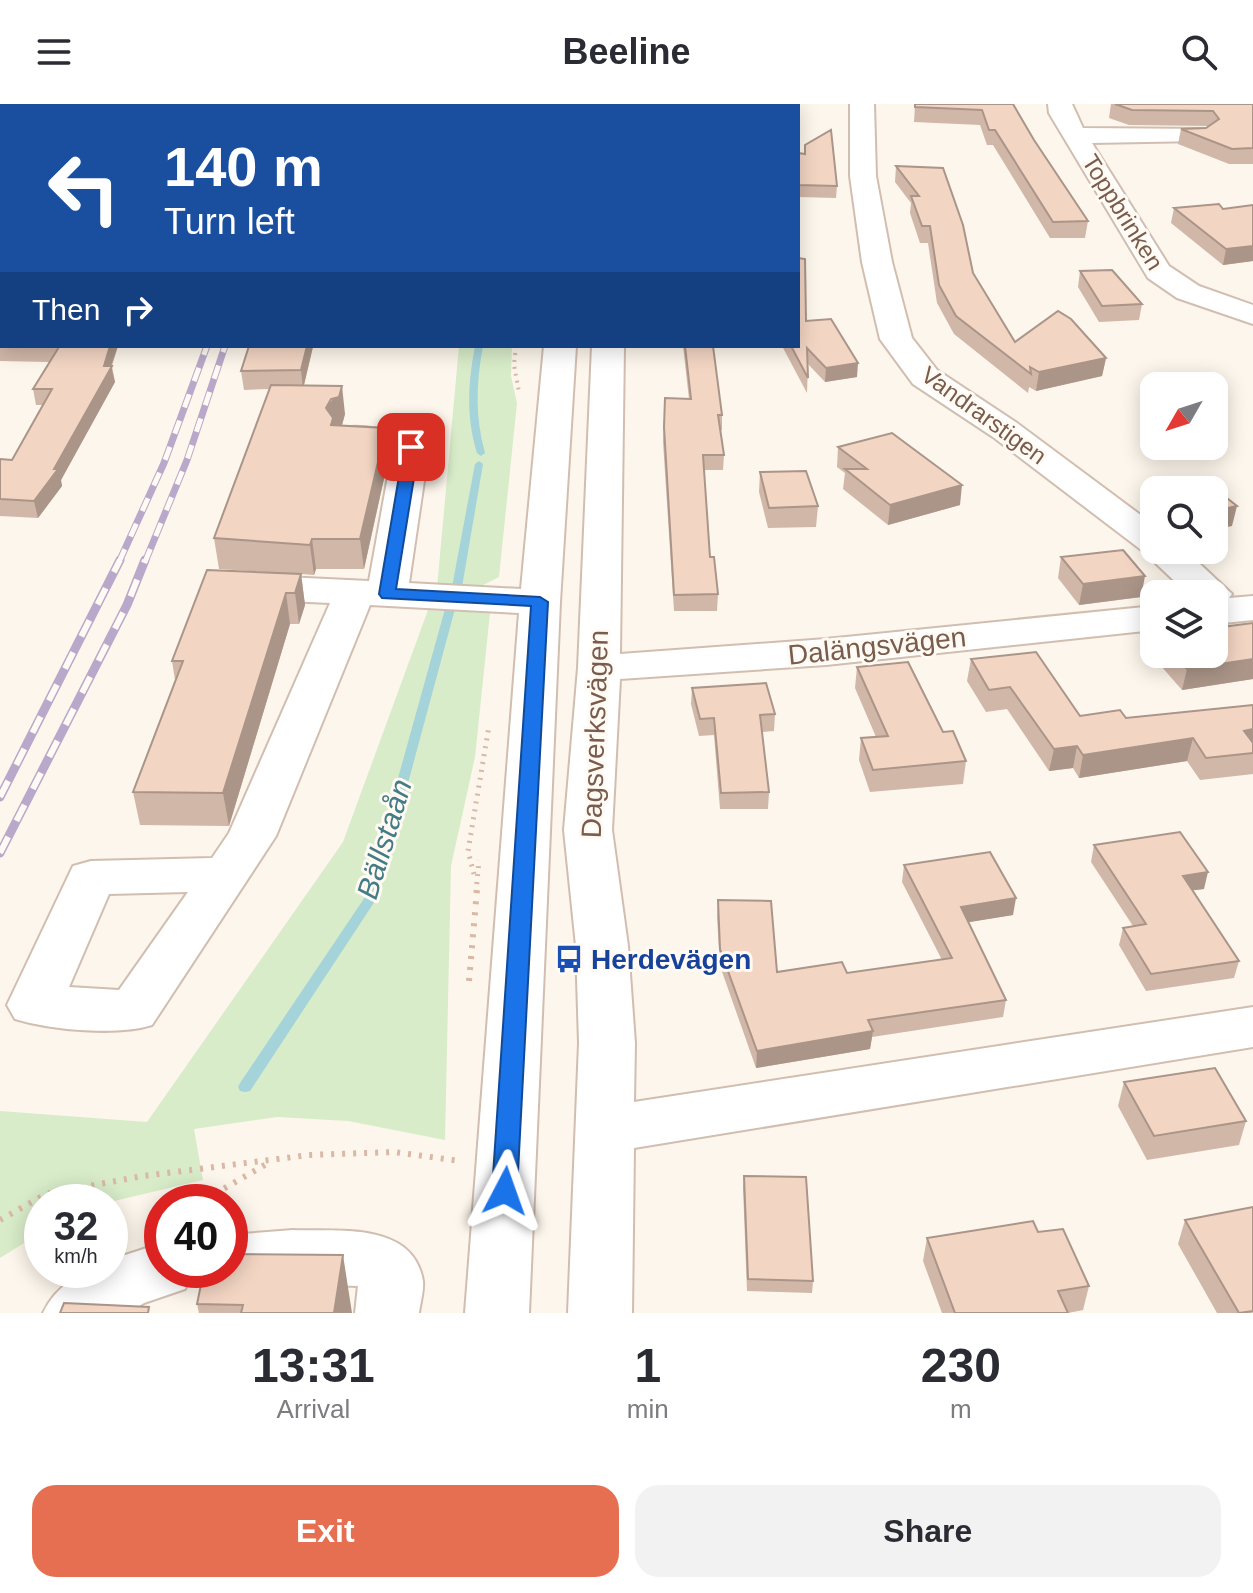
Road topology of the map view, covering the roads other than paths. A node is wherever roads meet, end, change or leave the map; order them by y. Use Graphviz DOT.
graph roads {
  1 [pos="862,104"];
  2 [pos="1060,104"];
  3 [pos="1201,134"];
  4 [pos="1076,136"];
  5 [pos="1253,315"];
  6 [pos="560,348"];
  7 [pos="608,348"];
  8 [pos="349,436"];
  9 [pos="1140,532"];
  10 [pos="1178,564"];
  11 [pos="1197,580"];
  12 [pos="211,585"];
  13 [pos="386,594"];
  14 [pos="540,602"];
  15 [pos="1140,619"];
  16 [pos="599,668"];
  17 [pos="226,874"];
  18 [pos="1253,1027"];
  19 [pos="605,1130"];
  20 [pos="248,1261"];
  21 [pos="144,1276"];
  22 [pos="75,1313"];
  23 [pos="387,1313"];
  24 [pos="497,1313"];
  25 [pos="600,1313"];
  1 -- 9 [label="street, Vandrarstigen"];
  2 -- 4 [label="street, Toppbrinken"];
  3 -- 4 [label="street"];
  4 -- 5 [label="street, Toppbrinken"];
  6 -- 14 [label="street"];
  7 -- 16 [label="street, Dagsverksvägen"];
  8 -- 13 [label="street"];
  10 -- 11 [label="street"];
  12 -- 13 [label="street"];
  13 -- 14 [label="street"];
  13 -- 17 [label="street"];
  14 -- 24 [label="street"];
  15 -- 16 [label="street, Dalängsvägen"];
  16 -- 19 [label="street, Dagsverksvägen"];
  18 -- 19 [label="street"];
  19 -- 25 [label="street, Dagsverksvägen"];
  20 -- 23 [label="street"];
  21 -- 22 [label="street"];
}
